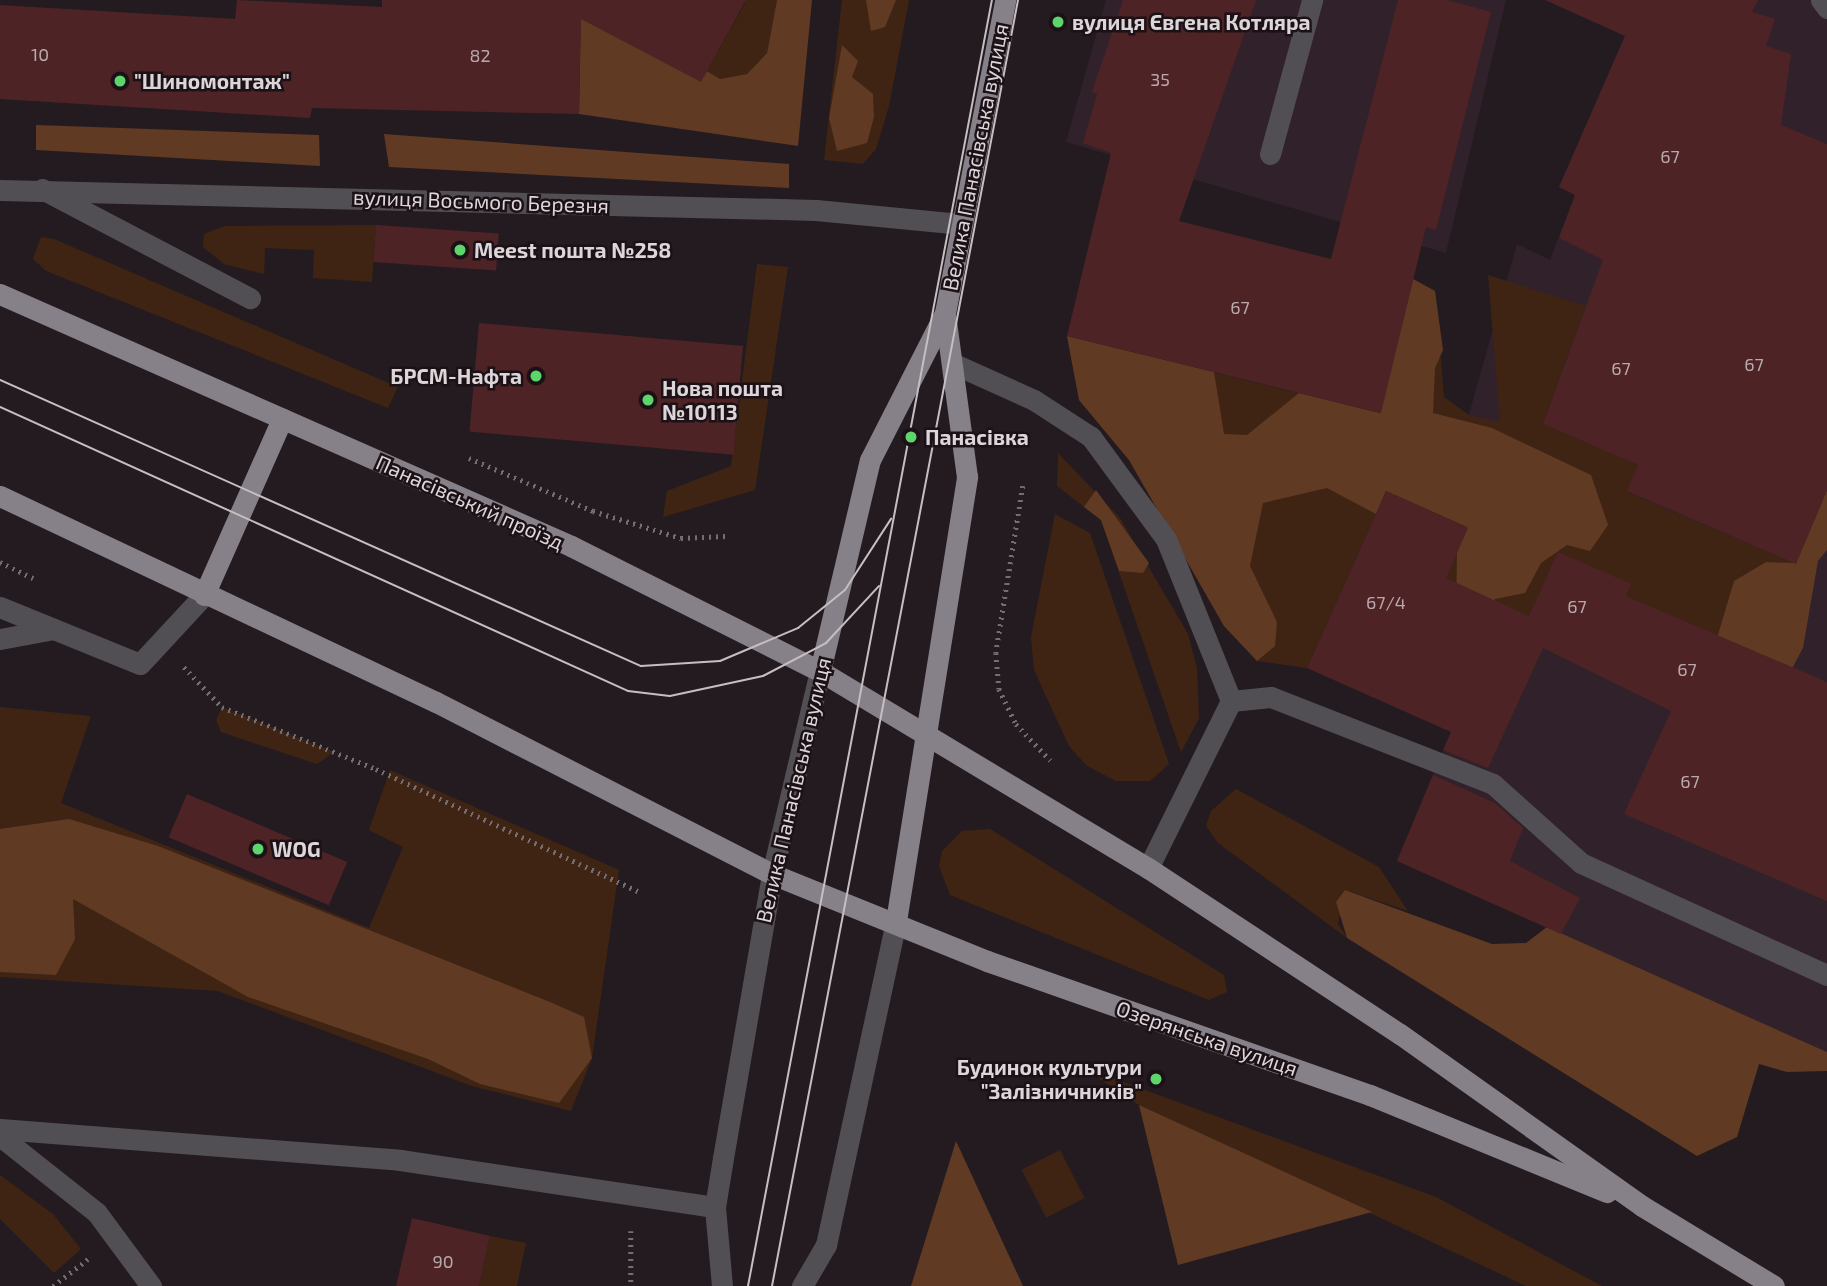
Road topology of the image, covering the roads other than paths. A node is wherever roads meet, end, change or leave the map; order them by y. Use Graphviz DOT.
graph roads {
  1 [pos="1005,0"];
  2 [pos="1312,0"];
  3 [pos="1821,0"];
  4 [pos="1827,8"];
  5 [pos="1270,154"];
  6 [pos="37,186"];
  7 [pos="0,190"];
  8 [pos="962,224"];
  9 [pos="0,294"];
  10 [pos="250,298"];
  11 [pos="945,313"];
  12 [pos="952,363"];
  13 [pos="282,419"];
  14 [pos="0,496"];
  15 [pos="204,595"];
  16 [pos="0,607"];
  17 [pos="54,629"];
  18 [pos="0,639"];
  19 [pos="820,671"];
  20 [pos="1231,701"];
  21 [pos="929,732"];
  22 [pos="1148,867"];
  23 [pos="772,874"];
  24 [pos="896,921"];
  25 [pos="1827,975"];
  26 [pos="0,1129"];
  27 [pos="0,1136"];
  28 [pos="1642,1206"];
  29 [pos="715,1207"];
  30 [pos="151,1286"];
  31 [pos="722,1286"];
  32 [pos="802,1286"];
  33 [pos="1774,1286"];
  1 -- 8 [label="main road, Велика Панасівська вулиця"];
  2 -- 5 [label="street"];
  3 -- 4 [label="street"];
  6 -- 7 [label="street, вулиця Восьмого Березня"];
  6 -- 8 [label="street, вулиця Восьмого Березня"];
  6 -- 10 [label="street"];
  8 -- 11 [label="main road, Велика Панасівська вулиця"];
  9 -- 13 [label="main road, Панасівський проїзд"];
  11 -- 12 [label="main road, Велика Панасівська вулиця"];
  11 -- 19 [label="main road, Велика Панасівська вулиця"];
  12 -- 20 [label="street"];
  12 -- 21 [label="main road, Велика Панасівська вулиця"];
  13 -- 15 [label="main road"];
  13 -- 19 [label="main road, Панасівський проїзд"];
  14 -- 15 [label="main road"];
  15 -- 17 [label="street"];
  15 -- 23 [label="main road"];
  16 -- 17 [label="street"];
  17 -- 18 [label="street"];
  19 -- 21 [label="main road, Панасівський проїзд"];
  19 -- 23 [label="street, Велика Панасівська вулиця"];
  20 -- 22 [label="street"];
  20 -- 25 [label="street"];
  21 -- 22 [label="main road, Озерянська вулиця"];
  21 -- 24 [label="main road, Велика Панасівська вулиця"];
  22 -- 28 [label="main road, Озерянська вулиця"];
  23 -- 24 [label="main road, Озерянська вулиця"];
  23 -- 29 [label="street, Велика Панасівська вулиця"];
  24 -- 28 [label="main road, Озерянська вулиця"];
  24 -- 32 [label="street, Велика Панасівська вулиця"];
  26 -- 29 [label="street"];
  27 -- 30 [label="street"];
  28 -- 33 [label="main road, Озерянська вулиця"];
  29 -- 31 [label="street, Велика Панасівська вулиця"];
}
